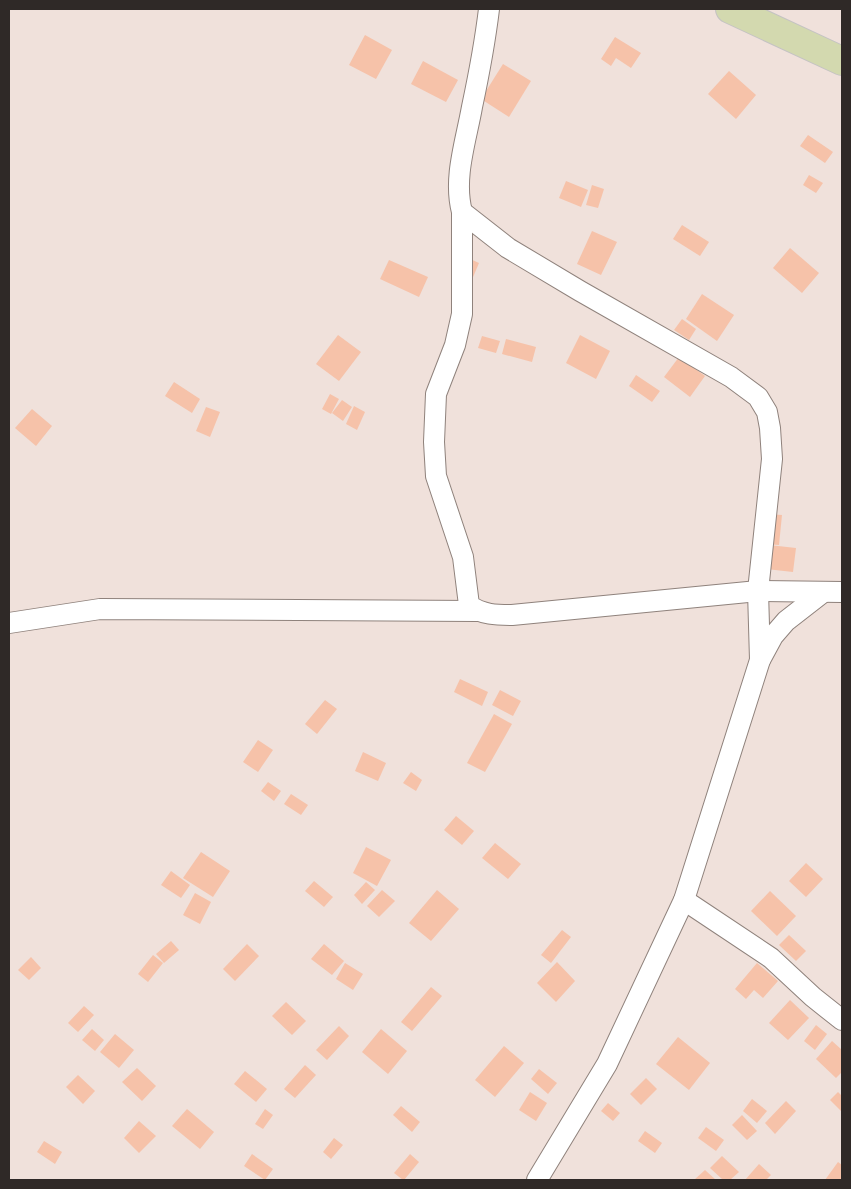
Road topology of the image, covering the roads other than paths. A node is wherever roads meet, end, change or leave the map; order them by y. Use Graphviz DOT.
graph roads {
  1 [pos="489,9"];
  2 [pos="730,9"];
  3 [pos="842,61"];
  4 [pos="462,212"];
  5 [pos="758,591"];
  6 [pos="842,592"];
  7 [pos="822,593"];
  8 [pos="476,611"];
  9 [pos="9,623"];
  10 [pos="760,660"];
  11 [pos="684,900"];
  12 [pos="842,1020"];
  13 [pos="537,1180"];
  1 -- 4 [label="street"];
  2 -- 3 [label="main road"];
  4 -- 5 [label="street"];
  4 -- 8 [label="street"];
  5 -- 7 [label="street"];
  5 -- 8 [label="street"];
  5 -- 10 [label="street"];
  6 -- 7 [label="street"];
  7 -- 10 [label="street"];
  8 -- 9 [label="street"];
  10 -- 11 [label="street"];
  11 -- 12 [label="street"];
  11 -- 13 [label="street"];
}
